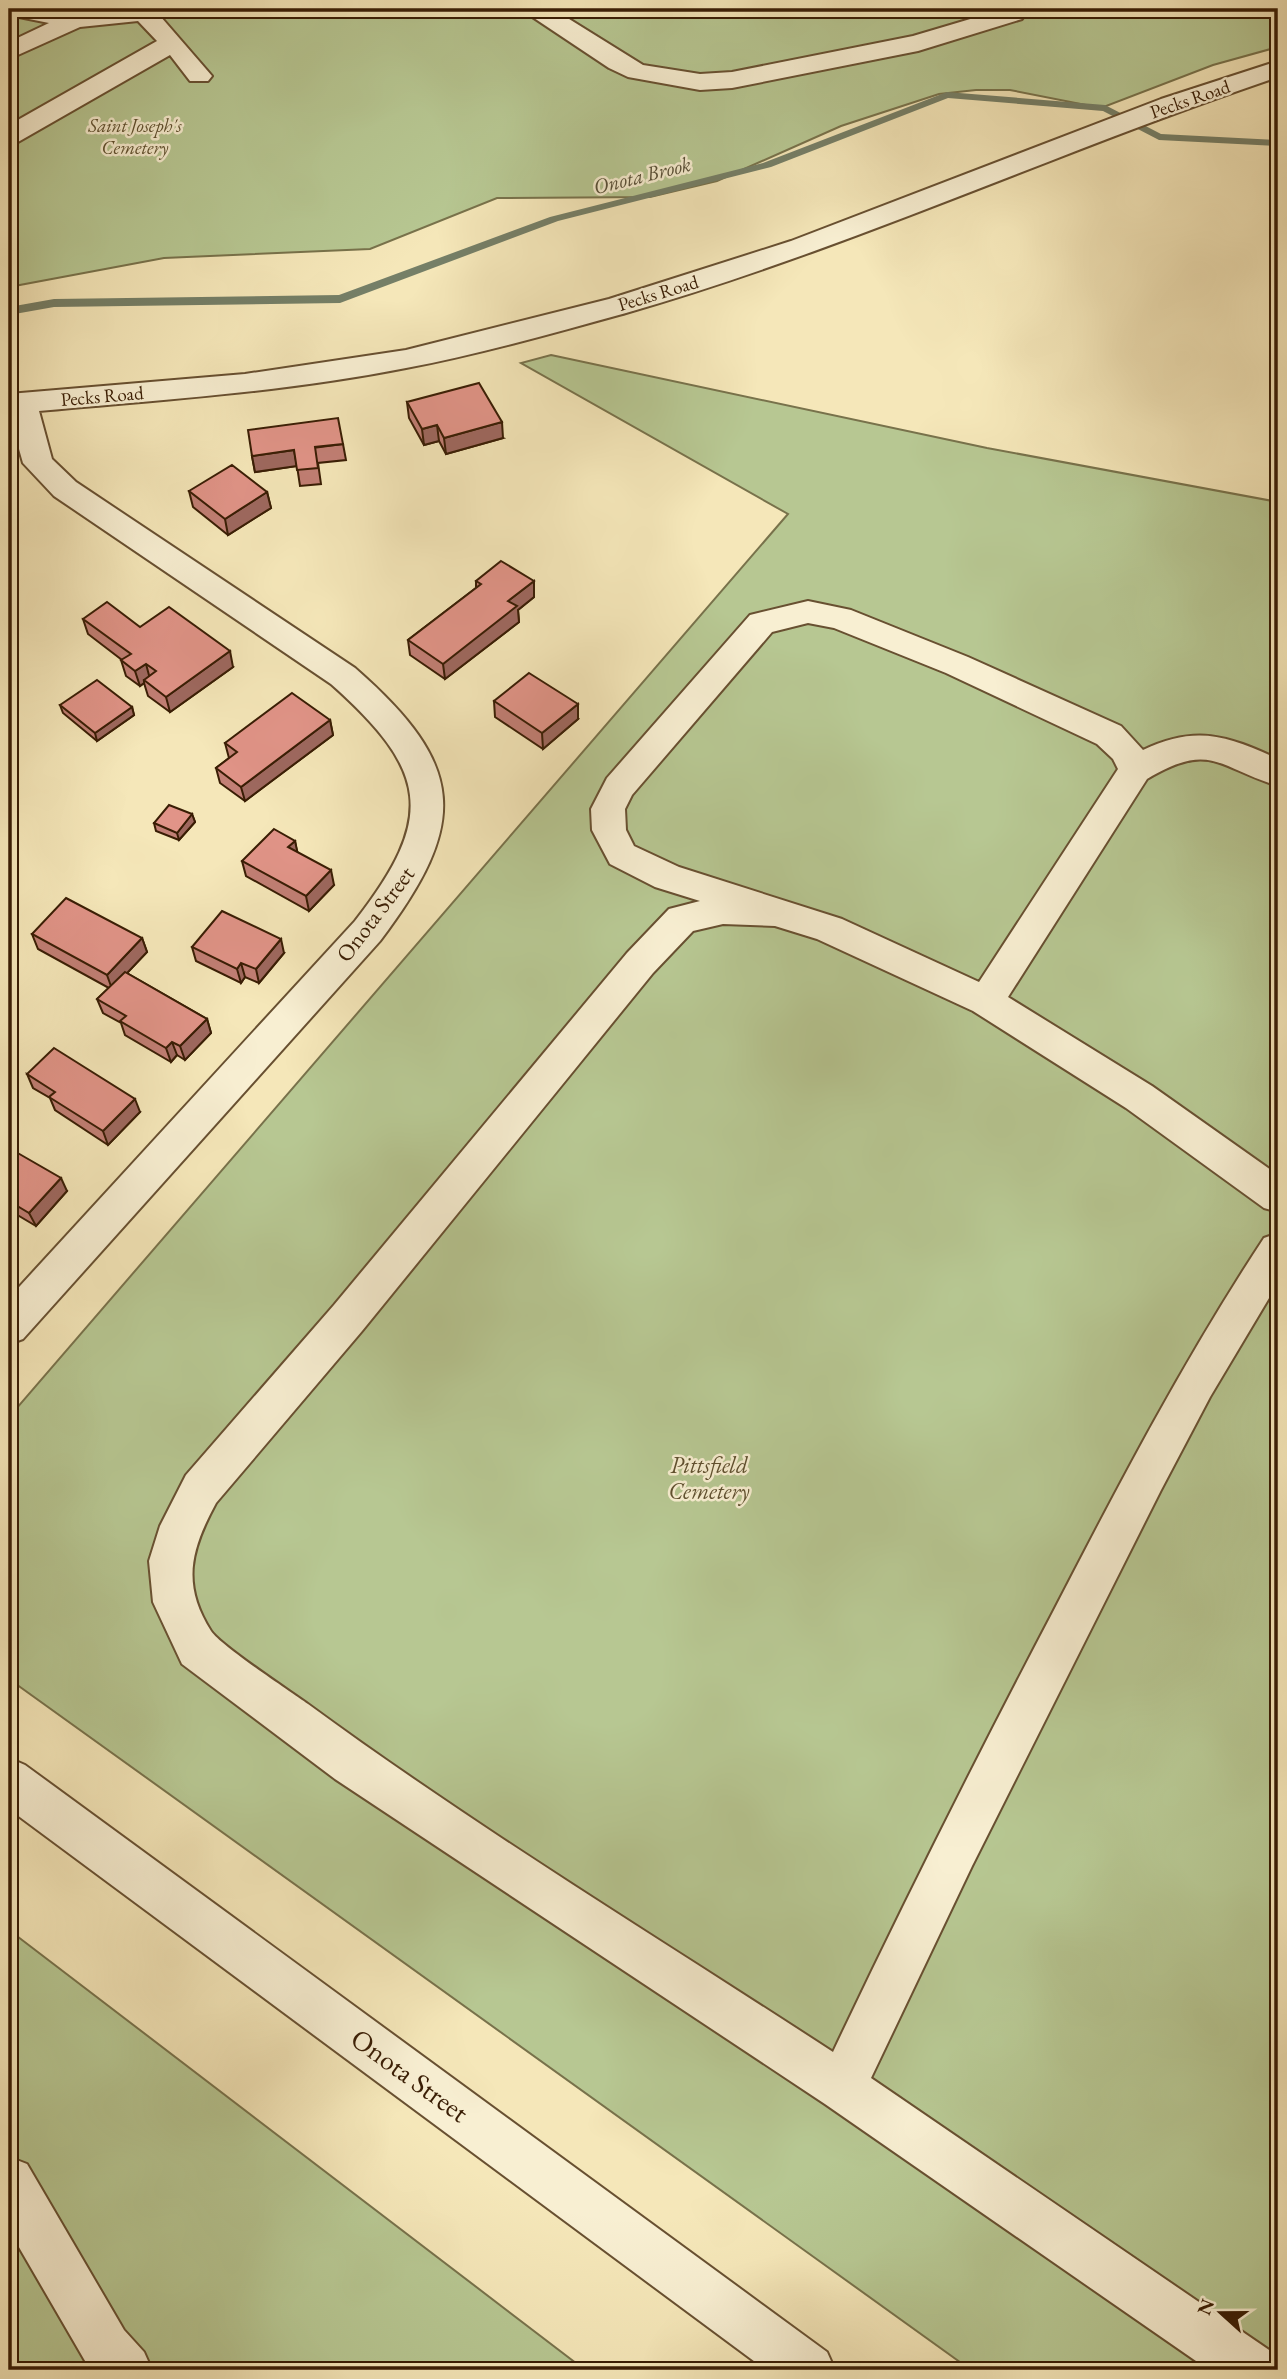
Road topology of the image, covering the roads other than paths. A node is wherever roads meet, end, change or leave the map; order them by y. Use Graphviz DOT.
graph roads {
  1 [pos="16,9"];
  2 [pos="537,9"];
  3 [pos="1013,10"];
  4 [pos="147,11"];
  5 [pos="70,14"];
  6 [pos="173,43"];
  7 [pos="9,51"];
  8 [pos="1278,69"];
  9 [pos="199,76"];
  10 [pos="9,136"];
  11 [pos="15,404"];
  12 [pos="1135,770"];
  13 [pos="1278,773"];
  14 [pos="774,912"];
  15 [pos="986,1001"];
  16 [pos="1278,1196"];
  17 [pos="1278,1250"];
  18 [pos="9,1326"];
  19 [pos="9,1781"];
  20 [pos="842,2087"];
  21 [pos="9,2182"];
  22 [pos="126,2370"];
  23 [pos="809,2370"];
  24 [pos="1254,2370"];
  1 -- 5 [label="street"];
  2 -- 3 [label="street"];
  4 -- 5 [label="street"];
  4 -- 6 [label="street"];
  5 -- 7 [label="street"];
  6 -- 9 [label="street"];
  6 -- 10 [label="street"];
  8 -- 11 [label="street, Pecks Road"];
  11 -- 18 [label="street, Onota Street"];
  12 -- 13 [label="street"];
  12 -- 14 [label="street"];
  12 -- 15 [label="street"];
  14 -- 15 [label="street"];
  14 -- 20 [label="street"];
  15 -- 16 [label="street"];
  17 -- 20 [label="street"];
  19 -- 23 [label="street, Onota Street"];
  20 -- 24 [label="street"];
  21 -- 22 [label="street"];
}
